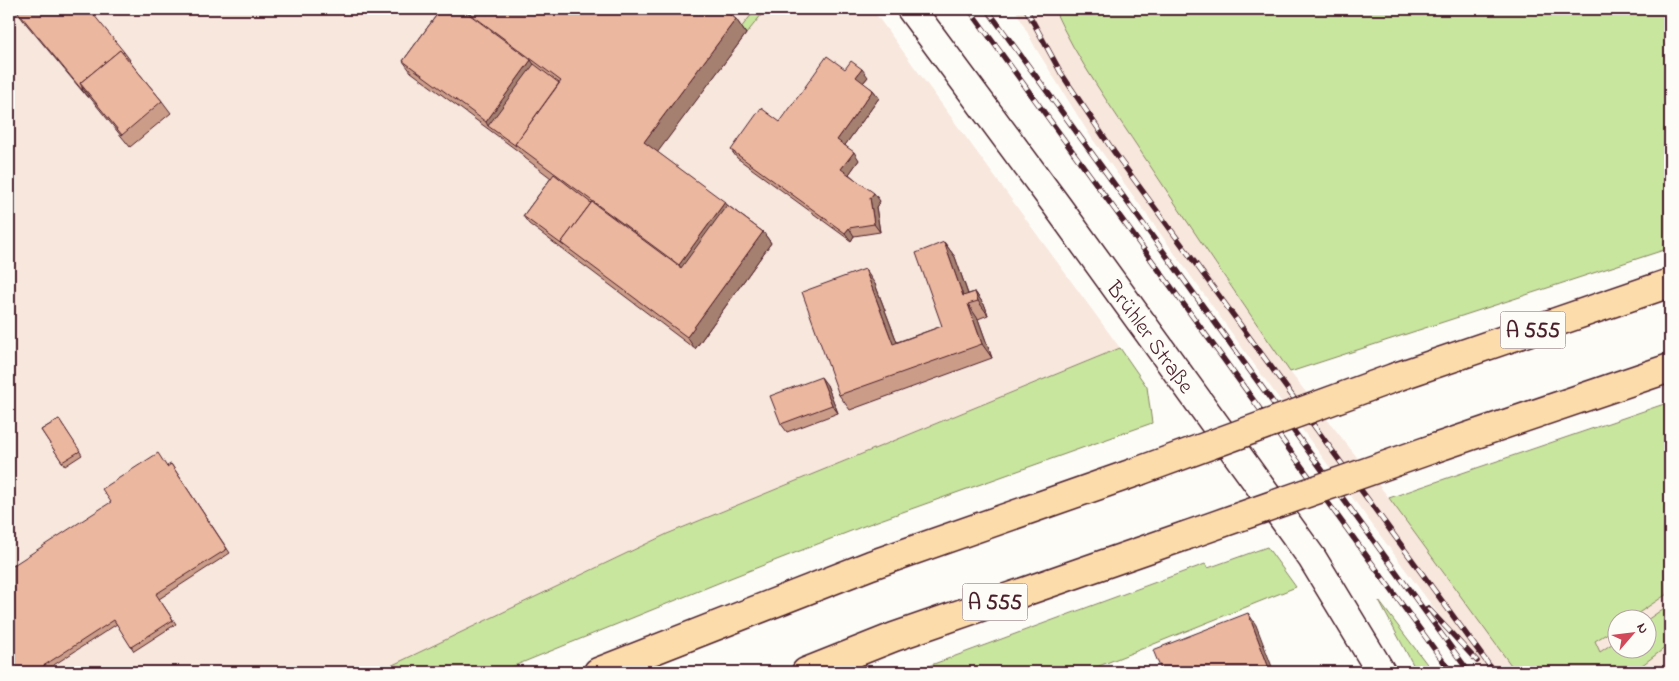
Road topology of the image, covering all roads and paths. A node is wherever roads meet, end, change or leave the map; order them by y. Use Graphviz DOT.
graph roads {
  1 [pos="911,9"];
  2 [pos="1670,283"];
  3 [pos="1670,368"];
  4 [pos="598,672"];
  5 [pos="806,672"];
  6 [pos="1381,672"];
  1 -- 6 [label="main road, Brühler Straße"];
  2 -- 4 [label="highway, A 555, bridge"];
  3 -- 5 [label="highway, A 555, bridge"];
}
